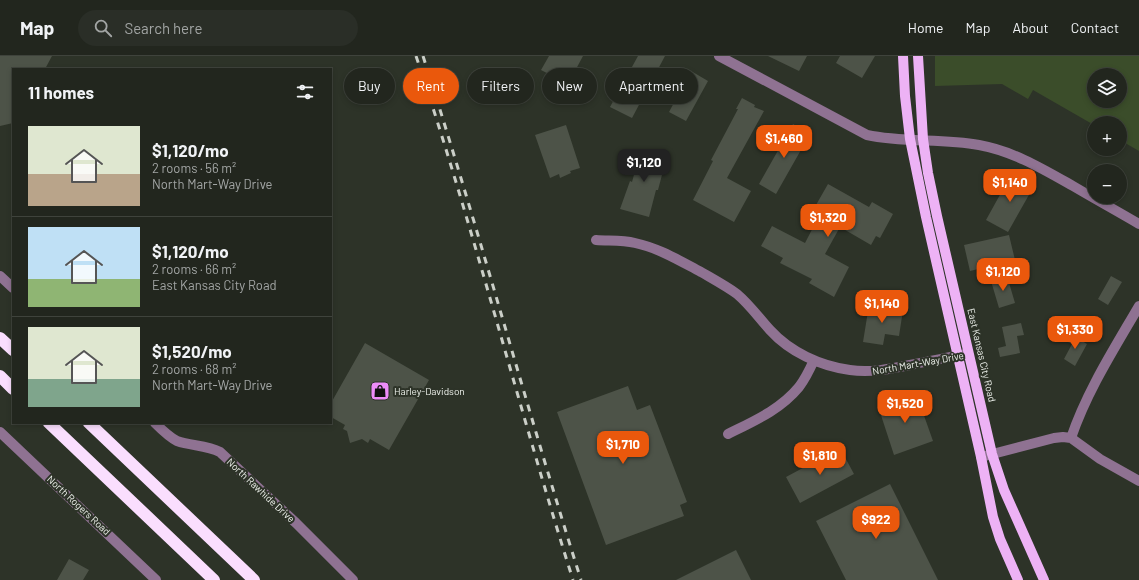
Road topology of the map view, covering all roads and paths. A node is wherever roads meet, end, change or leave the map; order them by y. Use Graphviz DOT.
graph roads {
  1 [pos="719,56"];
  2 [pos="903,56"];
  3 [pos="918,56"];
  4 [pos="910,139"];
  5 [pos="923,139"];
  6 [pos="1139,224"];
  7 [pos="596,240"];
  8 [pos="0,276"];
  9 [pos="12,287"];
  10 [pos="1139,306"];
  11 [pos="0,338"];
  12 [pos="12,349"];
  13 [pos="969,354"];
  14 [pos="958,356"];
  15 [pos="814,360"];
  16 [pos="0,376"];
  17 [pos="12,387"];
  18 [pos="50,424"];
  19 [pos="90,424"];
  20 [pos="156,424"];
  21 [pos="0,432"];
  22 [pos="728,434"];
  23 [pos="1071,438"];
  24 [pos="992,454"];
  25 [pos="981,457"];
  26 [pos="1139,481"];
  27 [pos="156,580"];
  28 [pos="214,580"];
  29 [pos="254,580"];
  30 [pos="353,580"];
  31 [pos="1018,580"];
  32 [pos="1044,580"];
  1 -- 4 [label="street"];
  2 -- 4 [label="main road"];
  3 -- 5 [label="main road, East Kansas City Road"];
  4 -- 5 [label="street"];
  4 -- 14 [label="main road"];
  5 -- 6 [label="street"];
  5 -- 13 [label="main road, East Kansas City Road"];
  7 -- 15 [label="street, North Mart-Way Drive"];
  8 -- 9 [label="street"];
  10 -- 23 [label="street"];
  11 -- 12 [label="highway"];
  13 -- 14 [label="street, North Mart-Way Drive"];
  13 -- 24 [label="main road, East Kansas City Road"];
  14 -- 15 [label="street, North Mart-Way Drive"];
  14 -- 25 [label="main road"];
  15 -- 22 [label="street"];
  16 -- 17 [label="highway"];
  18 -- 28 [label="highway"];
  19 -- 29 [label="highway"];
  20 -- 30 [label="street, North Rawhide Drive"];
  21 -- 27 [label="street, North Rogers Road"];
  23 -- 24 [label="street"];
  23 -- 26 [label="street"];
  24 -- 25 [label="street"];
  24 -- 32 [label="main road, East Kansas City Road"];
  25 -- 31 [label="main road"];
}
